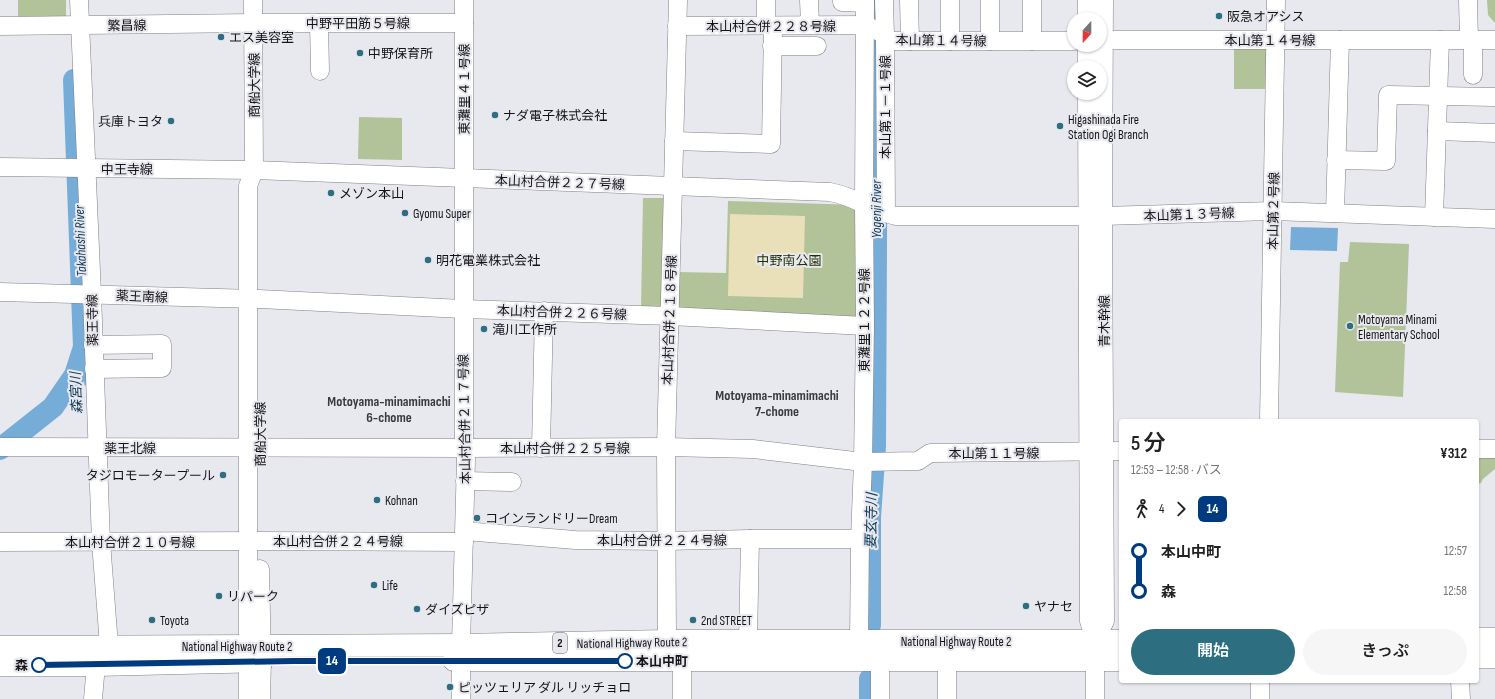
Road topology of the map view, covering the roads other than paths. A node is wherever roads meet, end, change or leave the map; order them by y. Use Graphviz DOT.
graph roads {
  1 [pos="79,0"];
  2 [pos="253,0"];
  3 [pos="464,0"];
  4 [pos="678,0"];
  5 [pos="766,0"];
  6 [pos="809,0"];
  7 [pos="842,0"];
  8 [pos="884,0"];
  9 [pos="909,0"];
  10 [pos="950,0"];
  11 [pos="990,0"];
  12 [pos="1032,0"];
  13 [pos="1087,0"];
  14 [pos="1104,0"];
  15 [pos="1276,0"];
  16 [pos="1468,0"];
  17 [pos="865,2"];
  18 [pos="1087,12"];
  19 [pos="1102,12"];
  20 [pos="253,23"];
  21 [pos="320,23"];
  22 [pos="464,23"];
  23 [pos="74,25"];
  24 [pos="0,26"];
  25 [pos="677,26"];
  26 [pos="770,26"];
  27 [pos="810,26"];
  28 [pos="875,30"];
  29 [pos="1276,40"];
  30 [pos="1340,40"];
  31 [pos="1440,40"];
  32 [pos="1471,40"];
  33 [pos="1495,40"];
  34 [pos="910,41"];
  35 [pos="950,41"];
  36 [pos="990,41"];
  37 [pos="1032,41"];
  38 [pos="1067,41"];
  39 [pos="1107,42"];
  40 [pos="772,46"];
  41 [pos="817,46"];
  42 [pos="1097,52"];
  43 [pos="320,71"];
  44 [pos="1473,75"];
  45 [pos="1438,96"];
  46 [pos="1494,97"];
  47 [pos="1087,100"];
  48 [pos="1437,131"];
  49 [pos="1495,133"];
  50 [pos="674,141"];
  51 [pos="1336,160"];
  52 [pos="0,167"];
  53 [pos="80,168"];
  54 [pos="254,170"];
  55 [pos="464,178"];
  56 [pos="673,187"];
  57 [pos="875,209"];
  58 [pos="1273,211"];
  59 [pos="1335,213"];
  60 [pos="1095,216"];
  61 [pos="1434,217"];
  62 [pos="1495,219"];
  63 [pos="0,292"];
  64 [pos="85,294"];
  65 [pos="254,299"];
  66 [pos="463,309"];
  67 [pos="544,311"];
  68 [pos="670,316"];
  69 [pos="865,326"];
  70 [pos="93,345"];
  71 [pos="94,369"];
  72 [pos="1269,419"];
  73 [pos="5,447"];
  74 [pos="254,447"];
  75 [pos="666,447"];
  76 [pos="98,448"];
  77 [pos="465,448"];
  78 [pos="541,448"];
  79 [pos="1479,449"];
  80 [pos="1495,449"];
  81 [pos="1104,452"];
  82 [pos="871,462"];
  83 [pos="465,482"];
  84 [pos="512,482"];
  85 [pos="464,536"];
  86 [pos="750,539"];
  87 [pos="860,539"];
  88 [pos="254,541"];
  89 [pos="666,541"];
  90 [pos="0,542"];
  91 [pos="101,542"];
  92 [pos="1479,639"];
  93 [pos="1495,639"];
  94 [pos="667,640"];
  95 [pos="748,640"];
  96 [pos="859,640"];
  97 [pos="1119,641"];
  98 [pos="109,646"];
  99 [pos="0,648"];
  100 [pos="1095,650"];
  101 [pos="461,653"];
  102 [pos="255,654"];
  103 [pos="1479,657"];
  104 [pos="1495,657"];
  105 [pos="1119,659"];
  106 [pos="880,660"];
  107 [pos="947,660"];
  108 [pos="682,661"];
  109 [pos="96,665"];
  110 [pos="0,666"];
  111 [pos="1260,683"];
  112 [pos="1460,683"];
  113 [pos="93,699"];
  114 [pos="248,699"];
  115 [pos="261,699"];
  116 [pos="462,699"];
  117 [pos="682,699"];
  118 [pos="880,699"];
  119 [pos="947,699"];
  120 [pos="1095,699"];
  121 [pos="1260,699"];
  122 [pos="1461,699"];
  1 -- 23 [label="street, 薬王寺線"];
  2 -- 20 [label="street, 商船大学線"];
  3 -- 22 [label="street, 東灘里４１号線"];
  4 -- 25 [label="street, 本山村合併２１８号線"];
  5 -- 26 [label="street"];
  6 -- 27 [label="street"];
  7 -- 17 [label="street"];
  8 -- 28 [label="street, 本山第１－１号線"];
  9 -- 34 [label="street"];
  10 -- 35 [label="street"];
  11 -- 36 [label="street"];
  12 -- 37 [label="street"];
  13 -- 18 [label="street"];
  14 -- 19 [label="street, 青木幹線"];
  15 -- 29 [label="street, 本山第２号線"];
  16 -- 32 [label="street"];
  17 -- 28 [label="street, 東灘里１２２号線"];
  20 -- 21 [label="street, 中野平田筋５号線"];
  20 -- 23 [label="street, 繁昌線"];
  20 -- 54 [label="street, 商船大学線"];
  21 -- 22 [label="street, 中野平田筋５号線"];
  21 -- 43 [label="street"];
  22 -- 55 [label="street, 東灘里４１号線"];
  23 -- 24 [label="street, 繁昌線"];
  23 -- 53 [label="street, 薬王寺線"];
  25 -- 26 [label="street, 本山村合併２２８号線"];
  25 -- 50 [label="street, 本山村合併２１８号線"];
  26 -- 27 [label="street, 本山村合併２２８号線"];
  26 -- 40 [label="street"];
  27 -- 28 [label="street, 本山村合併２２８号線"];
  28 -- 34 [label="street, 本山第１４号線"];
  28 -- 57 [label="street, 東灘里１２２号線"];
  28 -- 57 [label="street, 本山第１－１号線"];
  29 -- 30 [label="street, 本山第１４号線"];
  29 -- 39 [label="street, 本山第１４号線"];
  29 -- 58 [label="street, 本山第２号線"];
  30 -- 31 [label="street, 本山第１４号線"];
  30 -- 51 [label="street"];
  31 -- 32 [label="street, 本山第１４号線"];
  31 -- 45 [label="street"];
  32 -- 33 [label="street, 本山第１４号線"];
  32 -- 44 [label="street"];
  34 -- 35 [label="street, 本山第１４号線"];
  35 -- 36 [label="street, 本山第１４号線"];
  36 -- 37 [label="street, 本山第１４号線"];
  37 -- 38 [label="street, 本山第１４号線"];
  40 -- 41 [label="street"];
  40 -- 50 [label="street"];
  42 -- 60 [label="street, 青木幹線"];
  45 -- 46 [label="street"];
  45 -- 48 [label="street"];
  45 -- 51 [label="street"];
  47 -- 60 [label="street, 青木幹線"];
  48 -- 49 [label="street"];
  48 -- 61 [label="street"];
  50 -- 56 [label="street, 本山村合併２１８号線"];
  51 -- 59 [label="street"];
  52 -- 53 [label="street, 中王寺線"];
  53 -- 54 [label="street, 中王寺線"];
  53 -- 64 [label="street, 薬王寺線"];
  54 -- 55 [label="street, 本山村合併２２７号線"];
  54 -- 65 [label="street, 商船大学線"];
  55 -- 56 [label="street, 本山村合併２２７号線"];
  55 -- 66 [label="street, 本山村合併２１７号線"];
  56 -- 57 [label="street, 本山村合併２２７号線"];
  56 -- 68 [label="street, 本山村合併２１８号線"];
  57 -- 60 [label="street, 本山第１３号線"];
  57 -- 69 [label="street, 東灘里１２２号線"];
  58 -- 59 [label="street, 本山第１３号線"];
  58 -- 60 [label="street, 本山第１３号線"];
  58 -- 72 [label="street, 本山第２号線"];
  59 -- 61 [label="street, 本山第１３号線"];
  60 -- 81 [label="street, 青木幹線"];
  61 -- 62 [label="street, 本山第１３号線"];
  63 -- 64 [label="street, 薬王南線"];
  64 -- 65 [label="street, 薬王南線"];
  64 -- 70 [label="street, 薬王寺線"];
  65 -- 66 [label="street, 本山村合併２２６号線"];
  65 -- 74 [label="street, 商船大学線"];
  66 -- 67 [label="street, 本山村合併２２６号線"];
  66 -- 77 [label="street, 本山村合併２１７号線"];
  67 -- 68 [label="street, 本山村合併２２６号線"];
  67 -- 78 [label="street"];
  68 -- 69 [label="street, 本山村合併２２６号線"];
  68 -- 75 [label="street, 本山村合併２１８号線"];
  69 -- 82 [label="street, 東灘里１２２号線"];
  70 -- 71 [label="street, 薬王寺線"];
  70 -- 71 [label="street"];
  71 -- 76 [label="street, 薬王寺線"];
  73 -- 76 [label="street, 薬王北線"];
  74 -- 76 [label="street, 薬王北線"];
  74 -- 77 [label="street, 本山村合併２２５号線"];
  74 -- 88 [label="street, 商船大学線"];
  75 -- 78 [label="street, 本山村合併２２５号線"];
  75 -- 82 [label="street, 本山村合併２２５号線"];
  75 -- 89 [label="street, 本山村合併２１８号線"];
  76 -- 91 [label="street, 薬王寺線"];
  77 -- 78 [label="street, 本山村合併２２５号線"];
  77 -- 83 [label="street, 本山村合併２１７号線"];
  79 -- 80 [label="street"];
  81 -- 82 [label="street, 本山第１１号線"];
  81 -- 100 [label="street, 青木幹線"];
  82 -- 87 [label="street, 東灘里１２２号線"];
  83 -- 84 [label="street"];
  83 -- 85 [label="street, 本山村合併２１７号線"];
  85 -- 88 [label="street, 本山村合併２２４号線"];
  85 -- 89 [label="street, 本山村合併２２４号線"];
  85 -- 101 [label="street, 本山村合併２１７号線"];
  86 -- 87 [label="street, 本山村合併２２４号線"];
  86 -- 89 [label="street, 本山村合併２２４号線"];
  86 -- 95 [label="street"];
  87 -- 96 [label="street, 東灘里１２２号線"];
  88 -- 91 [label="street, 本山村合併２１０号線"];
  88 -- 102 [label="street, 商船大学線"];
  89 -- 94 [label="street, 本山村合併２１８号線"];
  90 -- 91 [label="street, 本山村合併２１０号線"];
  91 -- 98 [label="street, 薬王寺線"];
  92 -- 93 [label="highway"];
  94 -- 95 [label="highway, National Highway Route 2 / 2"];
  94 -- 101 [label="highway, National Highway Route 2 / 2"];
  95 -- 96 [label="highway, National Highway Route 2 / 2"];
  96 -- 100 [label="highway, National Highway Route 2 / 2"];
  97 -- 100 [label="highway, National Highway Route 2 / 2"];
  98 -- 99 [label="highway, National Highway Route 2 / 2"];
  98 -- 102 [label="highway, National Highway Route 2 / 2"];
  100 -- 105 [label="highway, National Highway Route 2 / 2"];
  100 -- 107 [label="highway, National Highway Route 2 / 2"];
  100 -- 120 [label="street, 青木幹線"];
  101 -- 102 [label="highway, National Highway Route 2 / 2"];
  101 -- 108 [label="highway, National Highway Route 2 / 2"];
  101 -- 116 [label="street, 本山村合併２１７号線"];
  102 -- 109 [label="highway, National Highway Route 2 / 2"];
  102 -- 114 [label="street, 商船大学線"];
  102 -- 115 [label="street, 商船大学線"];
  103 -- 104 [label="highway"];
  106 -- 107 [label="highway, National Highway Route 2 / 2"];
  106 -- 108 [label="highway, National Highway Route 2 / 2"];
  106 -- 118 [label="street"];
  107 -- 119 [label="street"];
  108 -- 117 [label="street"];
  109 -- 110 [label="highway, National Highway Route 2 / 2"];
  109 -- 113 [label="street"];
  111 -- 121 [label="street"];
  112 -- 122 [label="street"];
}
